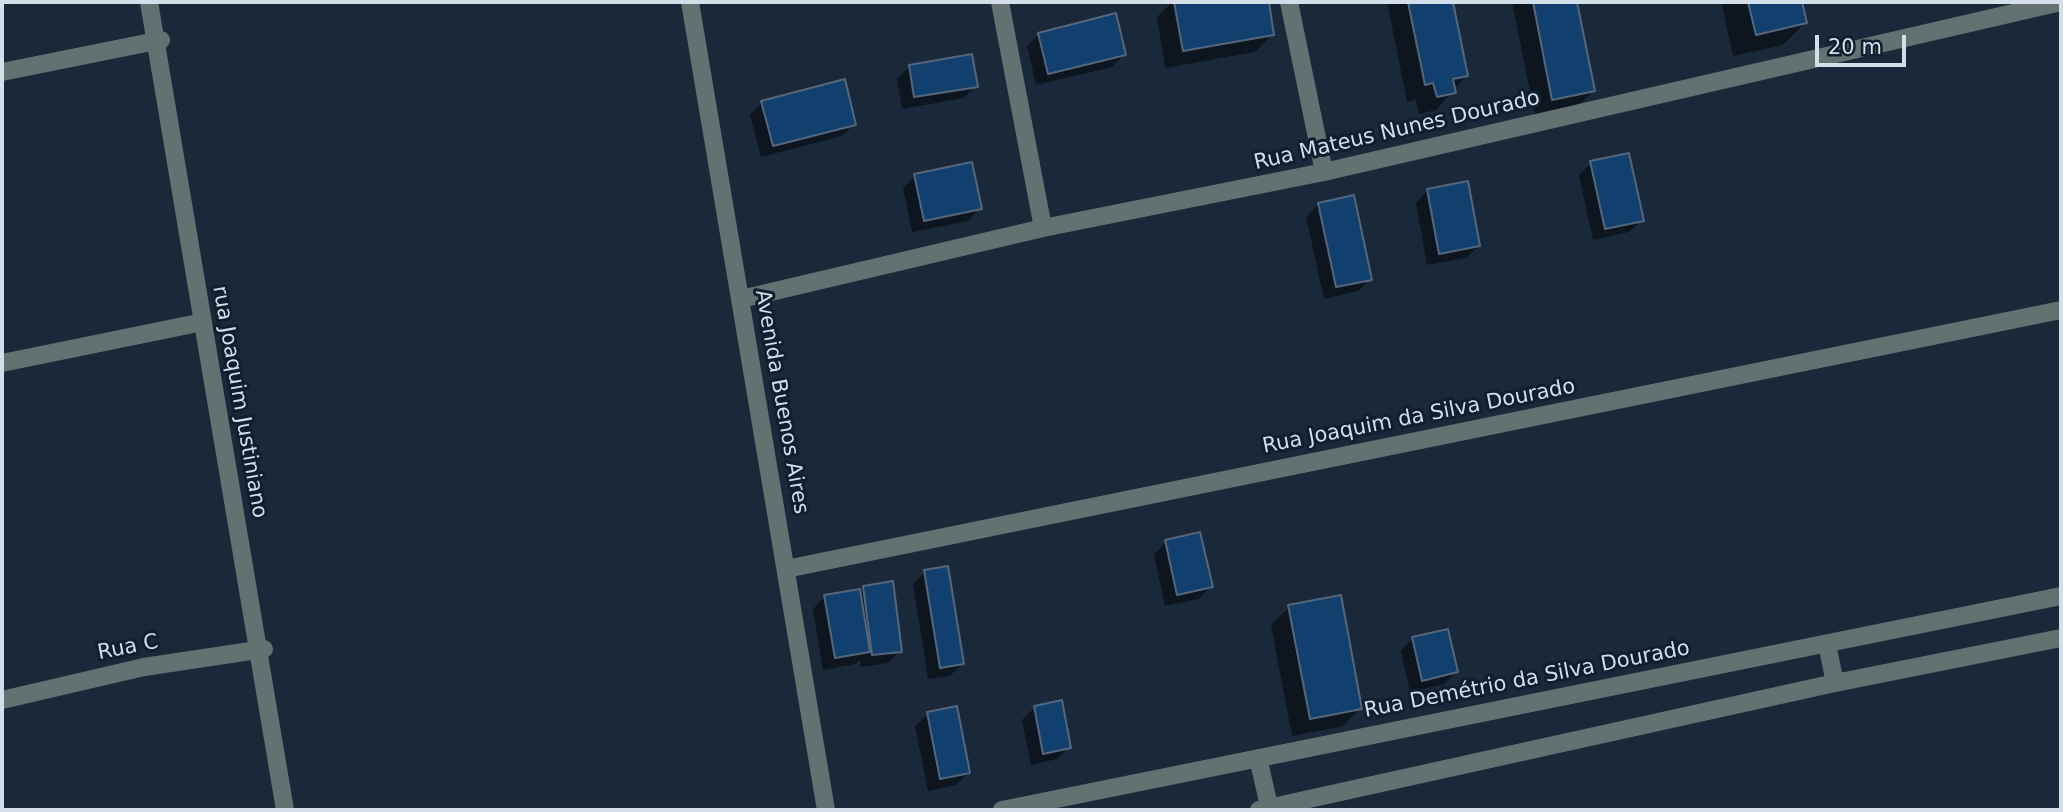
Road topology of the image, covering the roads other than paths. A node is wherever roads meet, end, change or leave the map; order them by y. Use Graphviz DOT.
graph roads {
  1 [pos="149,2"];
  2 [pos="690,2"];
  3 [pos="1000,2"];
  4 [pos="1289,2"];
  5 [pos="2061,2"];
  6 [pos="158,40"];
  7 [pos="2,72"];
  8 [pos="1324,172"];
  9 [pos="1043,229"];
  10 [pos="741,299"];
  11 [pos="2061,310"];
  12 [pos="203,322"];
  13 [pos="2,363"];
  14 [pos="786,569"];
  15 [pos="2061,596"];
  16 [pos="2061,638"];
  17 [pos="1827,643"];
  18 [pos="261,649"];
  19 [pos="1835,682"];
  20 [pos="2,700"];
  21 [pos="1258,758"];
  22 [pos="285,810"];
  23 [pos="826,810"];
  24 [pos="1002,810"];
  25 [pos="1266,810"];
  1 -- 6 [label="street, rua Joaquim Justiniano"];
  2 -- 10 [label="street, Avenida Buenos Aires"];
  3 -- 9 [label="street"];
  4 -- 8 [label="street"];
  5 -- 8 [label="street, Rua Mateus Nunes Dourado"];
  6 -- 7 [label="street"];
  6 -- 12 [label="street, rua Joaquim Justiniano"];
  8 -- 9 [label="street, Rua Mateus Nunes Dourado"];
  9 -- 10 [label="street, Rua Mateus Nunes Dourado"];
  10 -- 14 [label="street, Avenida Buenos Aires"];
  11 -- 14 [label="street, Rua Joaquim da Silva Dourado"];
  12 -- 13 [label="street"];
  12 -- 18 [label="street, rua Joaquim Justiniano"];
  14 -- 23 [label="street, Avenida Buenos Aires"];
  15 -- 17 [label="street, Rua Demétrio da Silva Dourado"];
  16 -- 19 [label="street"];
  17 -- 19 [label="street"];
  17 -- 21 [label="street, Rua Demétrio da Silva Dourado"];
  18 -- 20 [label="street, Rua C"];
  18 -- 22 [label="street, rua Joaquim Justiniano"];
  19 -- 25 [label="street"];
  21 -- 24 [label="street, Rua Demétrio da Silva Dourado"];
  21 -- 25 [label="street"];
}
